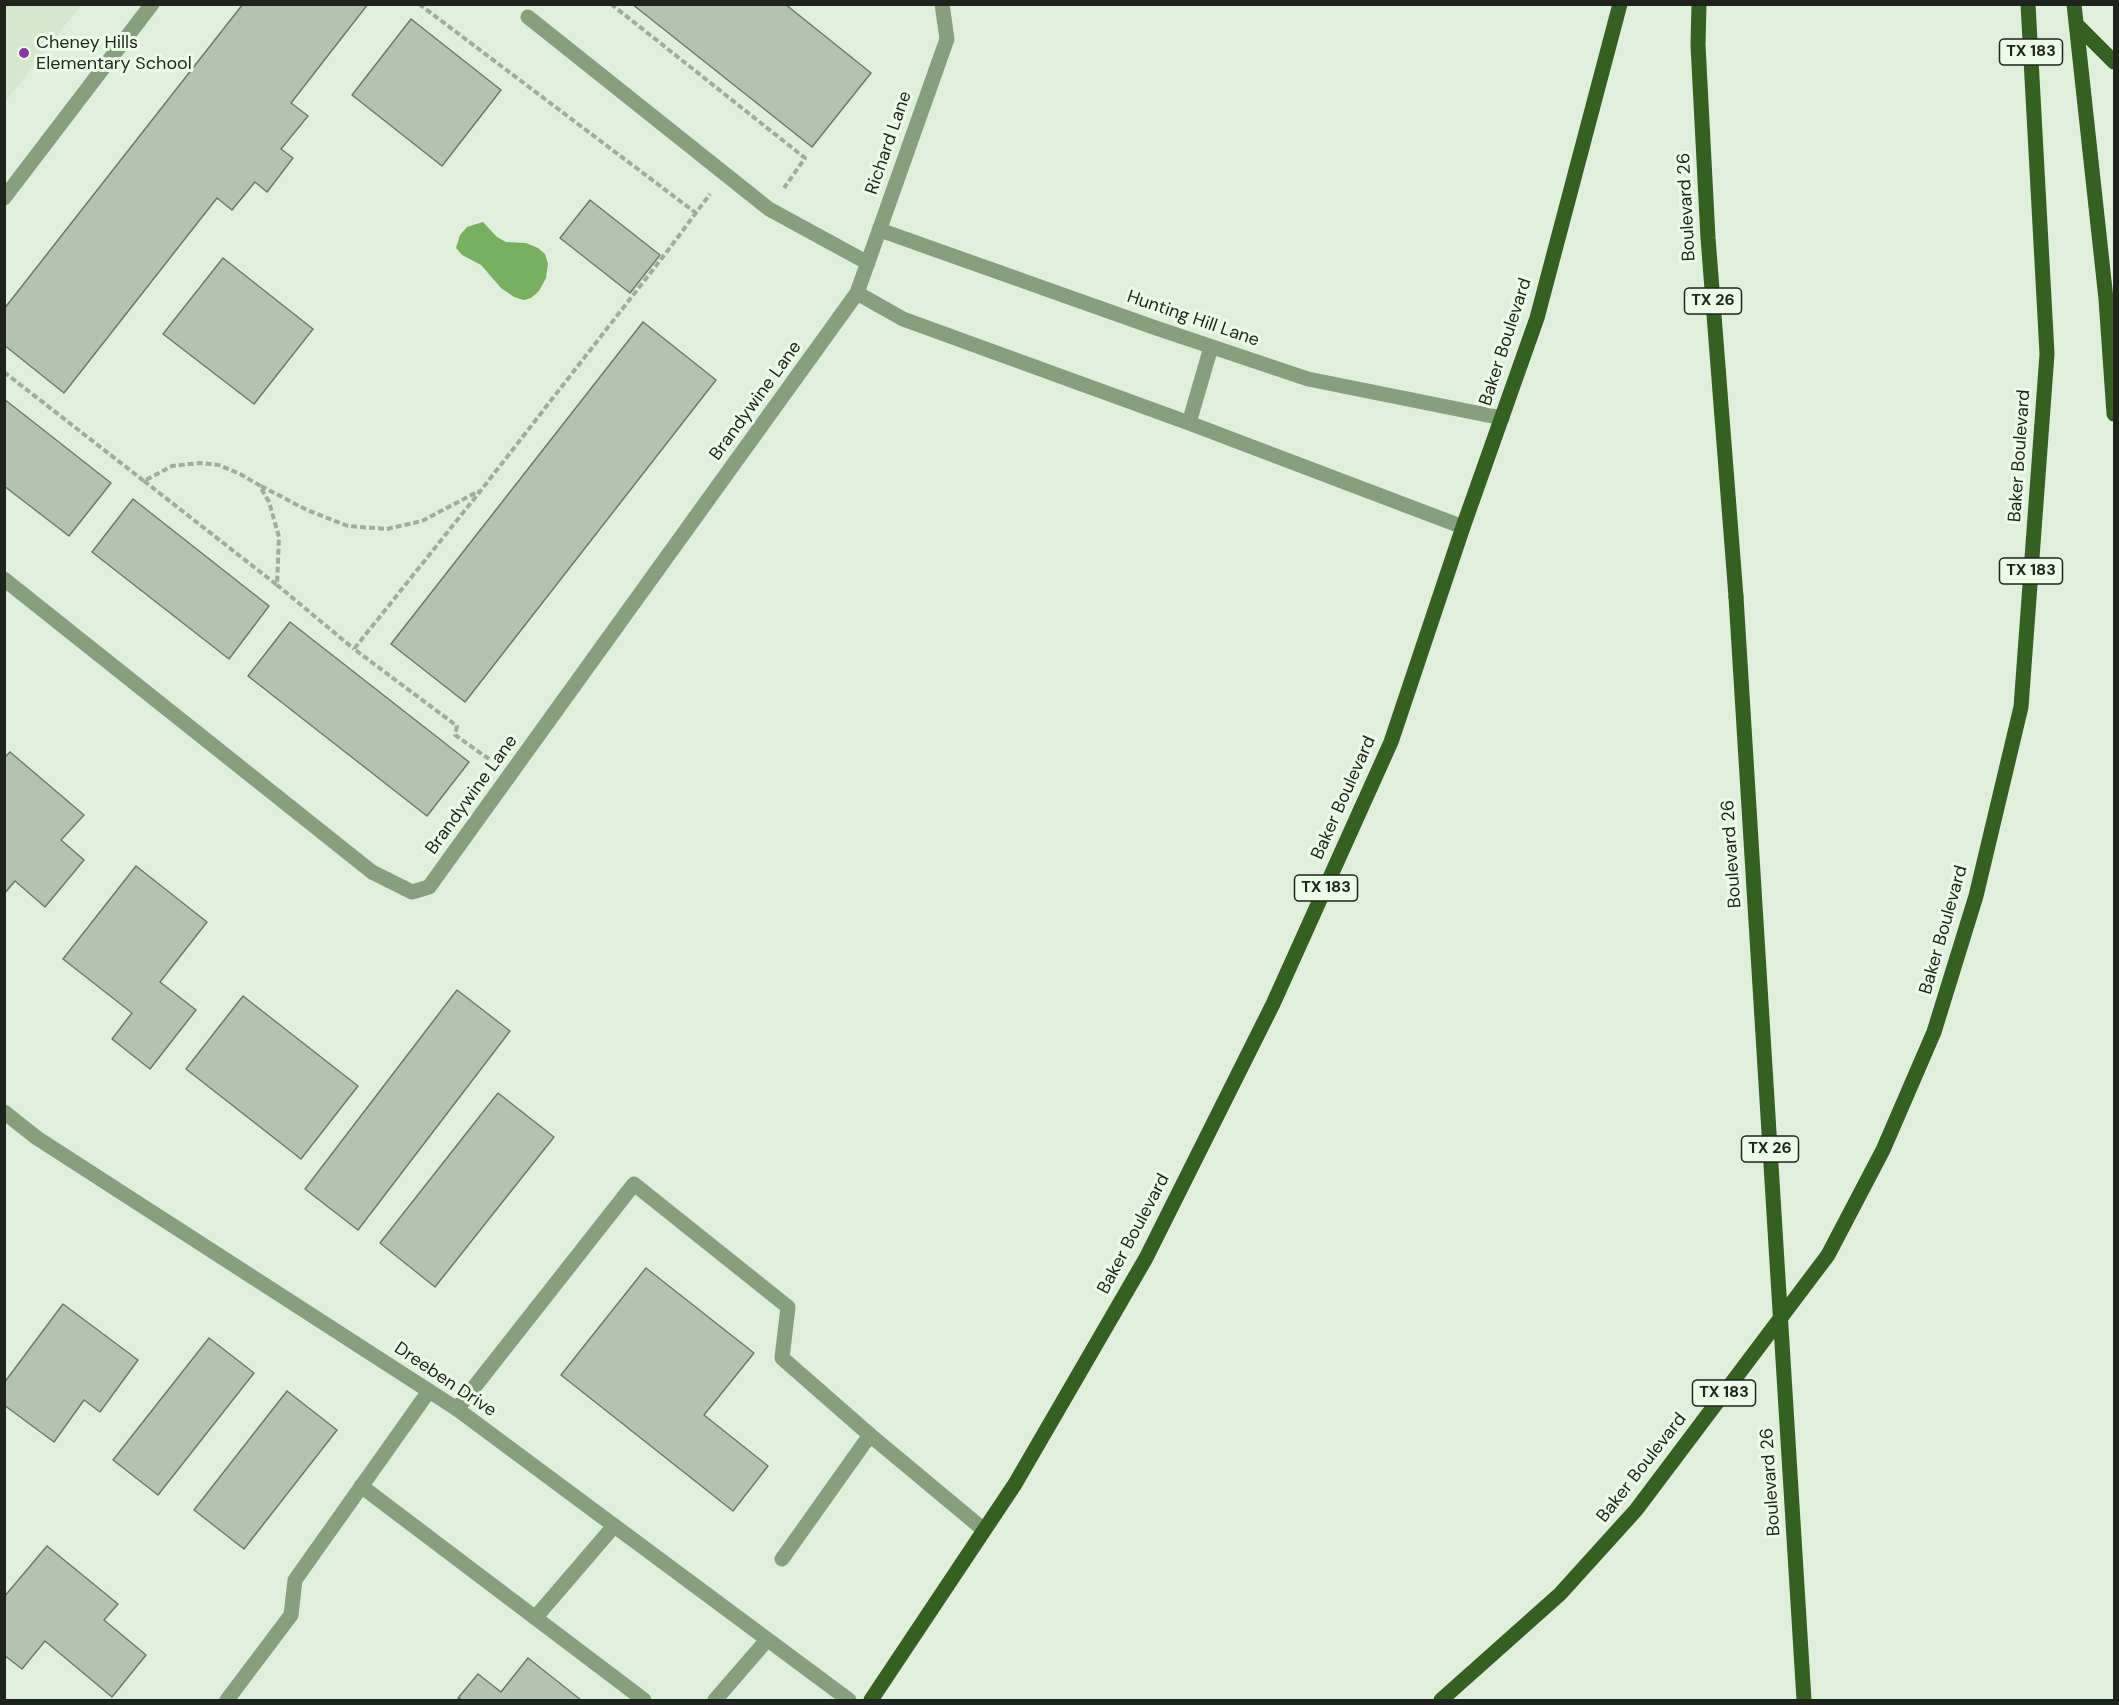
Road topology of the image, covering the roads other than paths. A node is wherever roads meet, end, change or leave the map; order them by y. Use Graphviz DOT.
graph roads {
  1 [pos="152,4"];
  2 [pos="942,4"];
  3 [pos="1620,4"];
  4 [pos="1699,4"];
  5 [pos="2028,4"];
  6 [pos="2074,4"];
  7 [pos="528,17"];
  8 [pos="2077,25"];
  9 [pos="2115,62"];
  10 [pos="4,198"];
  11 [pos="880,230"];
  12 [pos="868,263"];
  13 [pos="857,293"];
  14 [pos="1211,346"];
  15 [pos="2115,414"];
  16 [pos="1502,418"];
  17 [pos="1189,423"];
  18 [pos="1463,527"];
  19 [pos="4,579"];
  20 [pos="4,1112"];
  21 [pos="429,1391"];
  22 [pos="457,1409"];
  23 [pos="870,1435"];
  24 [pos="361,1486"];
  25 [pos="614,1526"];
  26 [pos="984,1530"];
  27 [pos="782,1559"];
  28 [pos="535,1618"];
  29 [pos="767,1640"];
  30 [pos="227,1701"];
  31 [pos="644,1701"];
  32 [pos="715,1701"];
  33 [pos="849,1701"];
  34 [pos="871,1701"];
  35 [pos="1441,1701"];
  36 [pos="1804,1701"];
  1 -- 10 [label="street"];
  2 -- 11 [label="street, Richard Lane"];
  3 -- 16 [label="main road, Baker Boulevard / TX 183"];
  4 -- 36 [label="main road, Boulevard 26 / TX 26, bridge"];
  5 -- 35 [label="main road, Baker Boulevard / TX 183"];
  6 -- 8 [label="main road"];
  7 -- 12 [label="street"];
  8 -- 9 [label="main road"];
  8 -- 15 [label="main road"];
  11 -- 12 [label="street, Richard Lane"];
  11 -- 14 [label="street, Hunting Hill Lane"];
  12 -- 13 [label="street, Richard Lane"];
  13 -- 17 [label="street"];
  13 -- 19 [label="street, Brandywine Lane"];
  14 -- 16 [label="street, Hunting Hill Lane"];
  14 -- 17 [label="street"];
  16 -- 18 [label="main road, Baker Boulevard / TX 183"];
  17 -- 18 [label="street"];
  18 -- 26 [label="main road, Baker Boulevard / TX 183"];
  20 -- 21 [label="street, Dreeben Drive"];
  21 -- 22 [label="street, Dreeben Drive"];
  21 -- 24 [label="street"];
  22 -- 23 [label="street"];
  22 -- 25 [label="street, Dreeben Drive"];
  23 -- 26 [label="street"];
  23 -- 27 [label="street"];
  24 -- 28 [label="street"];
  24 -- 30 [label="street"];
  25 -- 28 [label="street"];
  25 -- 29 [label="street, Dreeben Drive"];
  26 -- 34 [label="main road, Baker Boulevard / TX 183"];
  28 -- 31 [label="street"];
  29 -- 32 [label="street"];
  29 -- 33 [label="street, Dreeben Drive"];
}
